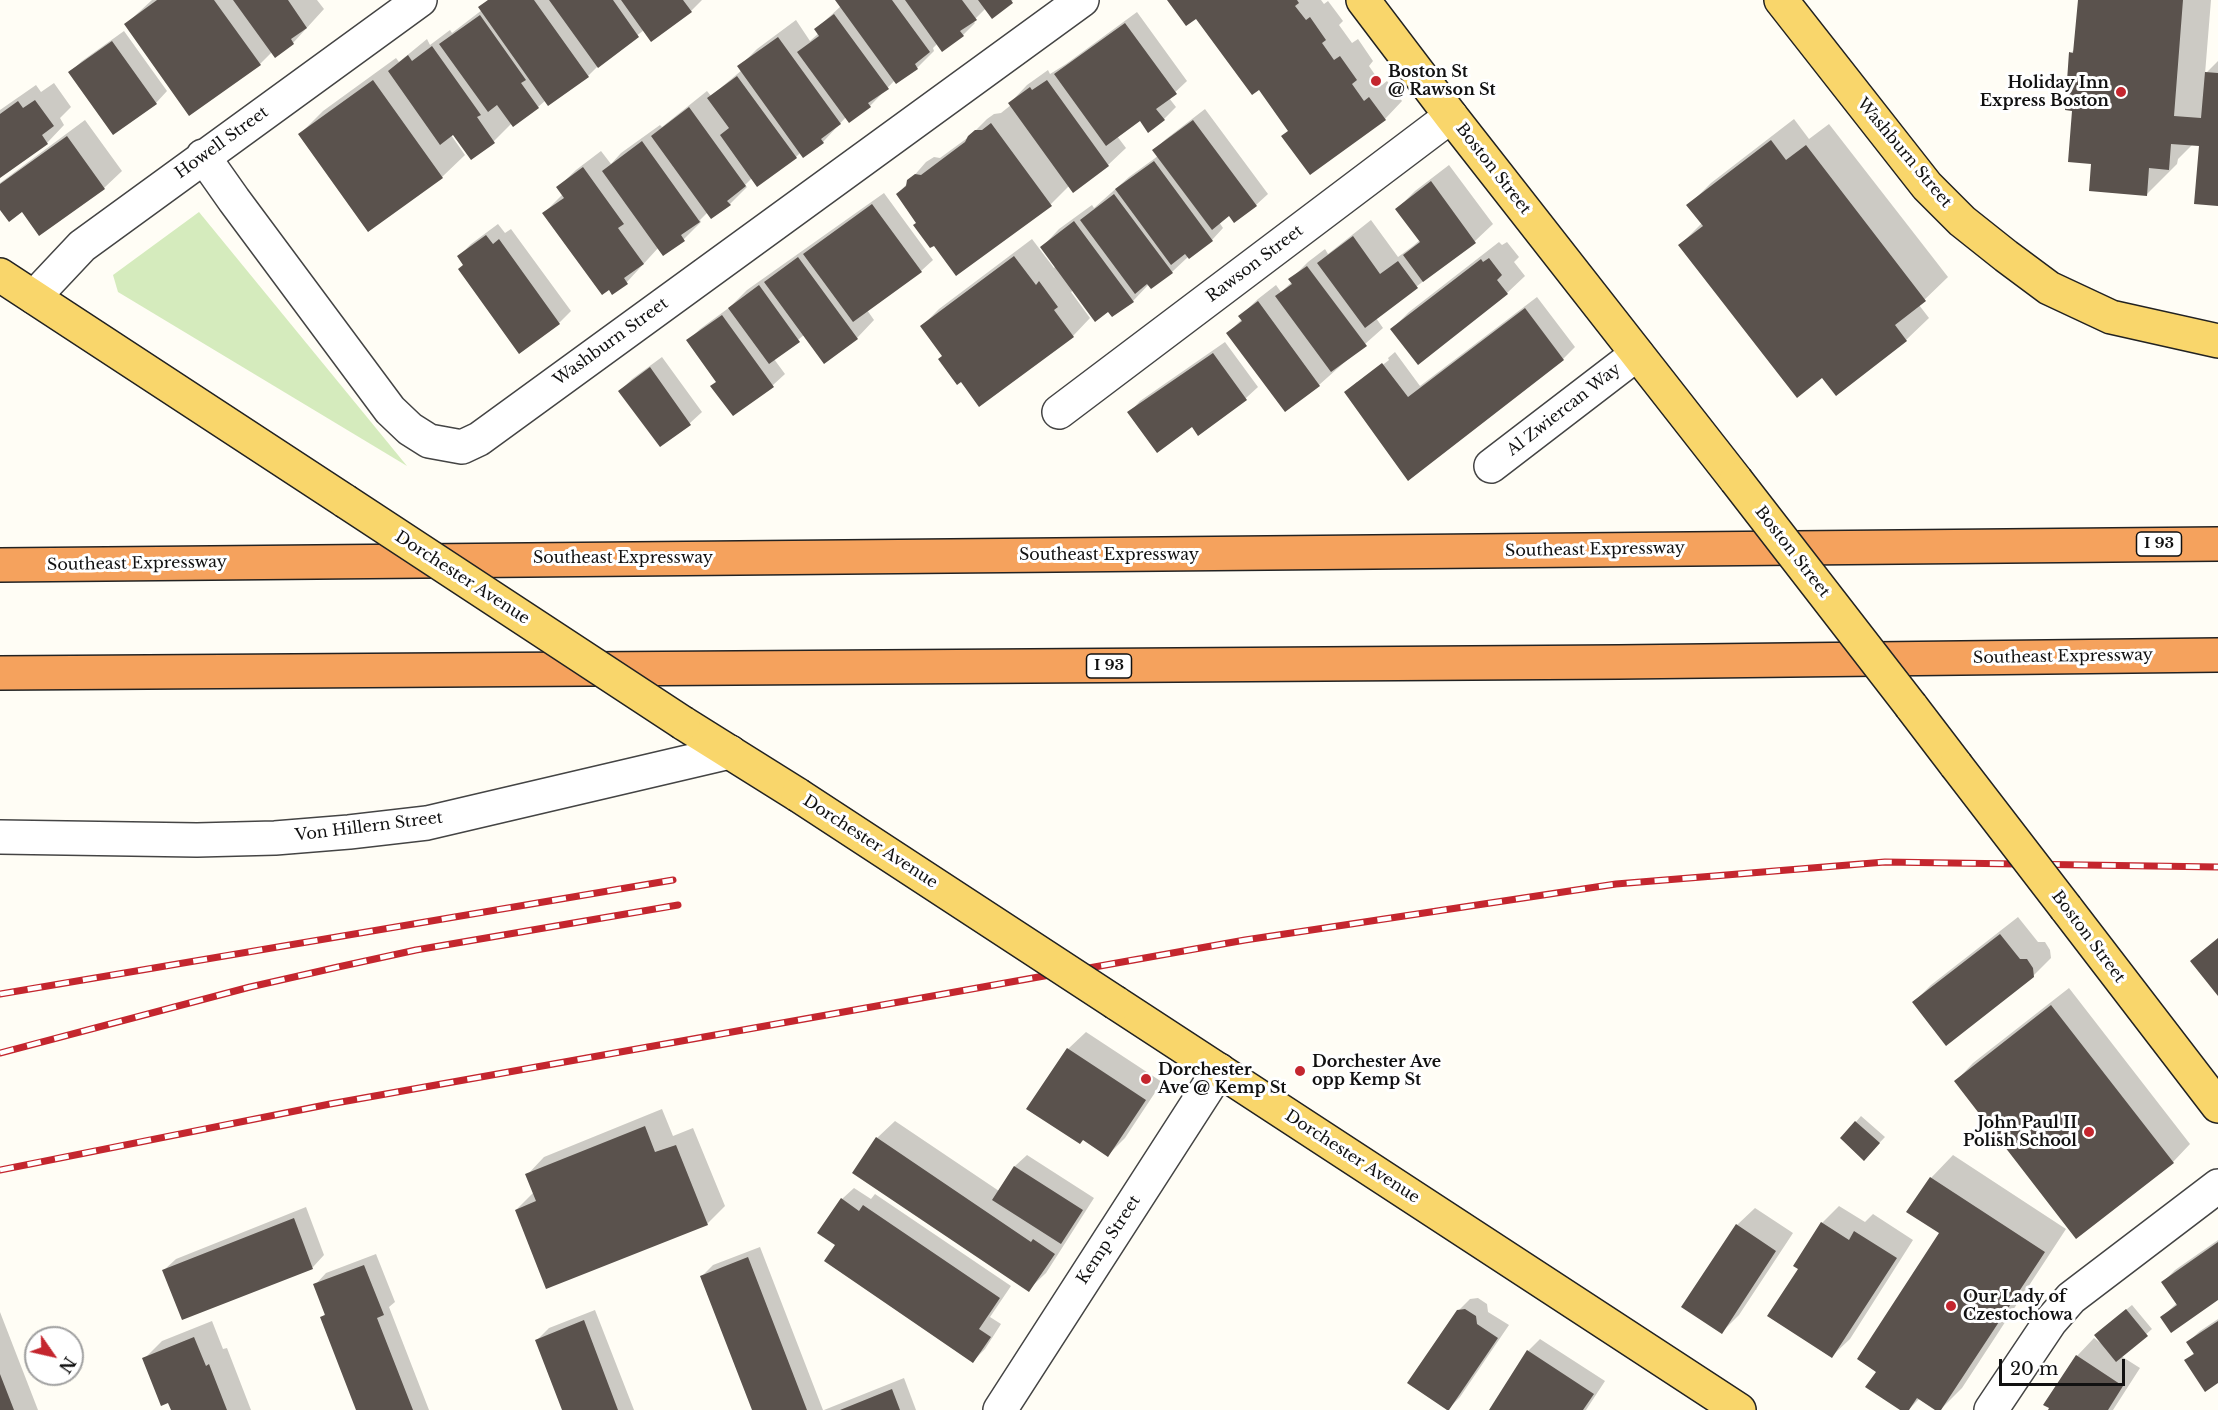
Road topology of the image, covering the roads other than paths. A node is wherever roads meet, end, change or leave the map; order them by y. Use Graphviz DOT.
graph roads {
  1 [pos="420,0"];
  2 [pos="1082,0"];
  3 [pos="1363,0"];
  4 [pos="1781,0"];
  5 [pos="1451,116"];
  6 [pos="203,156"];
  7 [pos="0,275"];
  8 [pos="34,297"];
  9 [pos="2218,341"];
  10 [pos="1637,354"];
  11 [pos="1059,412"];
  12 [pos="1491,466"];
  13 [pos="2218,544"];
  14 [pos="0,565"];
  15 [pos="2218,656"];
  16 [pos="0,673"];
  17 [pos="730,753"];
  18 [pos="0,837"];
  19 [pos="1219,1070"];
  20 [pos="2218,1106"];
  21 [pos="2218,1186"];
  22 [pos="1000,1410"];
  23 [pos="1739,1410"];
  24 [pos="1992,1410"];
  1 -- 6 [label="street, Howell Street"];
  2 -- 6 [label="street, Washburn Street"];
  3 -- 5 [label="main road, Boston Street"];
  4 -- 9 [label="main road, Washburn Street"];
  5 -- 10 [label="main road, Boston Street"];
  5 -- 11 [label="street, Rawson Street"];
  6 -- 8 [label="street, Howell Street"];
  7 -- 8 [label="main road, Dorchester Avenue"];
  8 -- 17 [label="main road, Dorchester Avenue, bridge"];
  10 -- 12 [label="street, Al Zwiercan Way"];
  10 -- 20 [label="main road, Boston Street, bridge"];
  13 -- 14 [label="highway, Southeast Expressway / I 93"];
  15 -- 16 [label="highway, Southeast Expressway / I 93"];
  17 -- 18 [label="street, Von Hillern Street"];
  17 -- 19 [label="main road, Dorchester Avenue, bridge"];
  19 -- 22 [label="street, Kemp Street"];
  19 -- 23 [label="main road, Dorchester Avenue"];
  21 -- 24 [label="street"];
}
